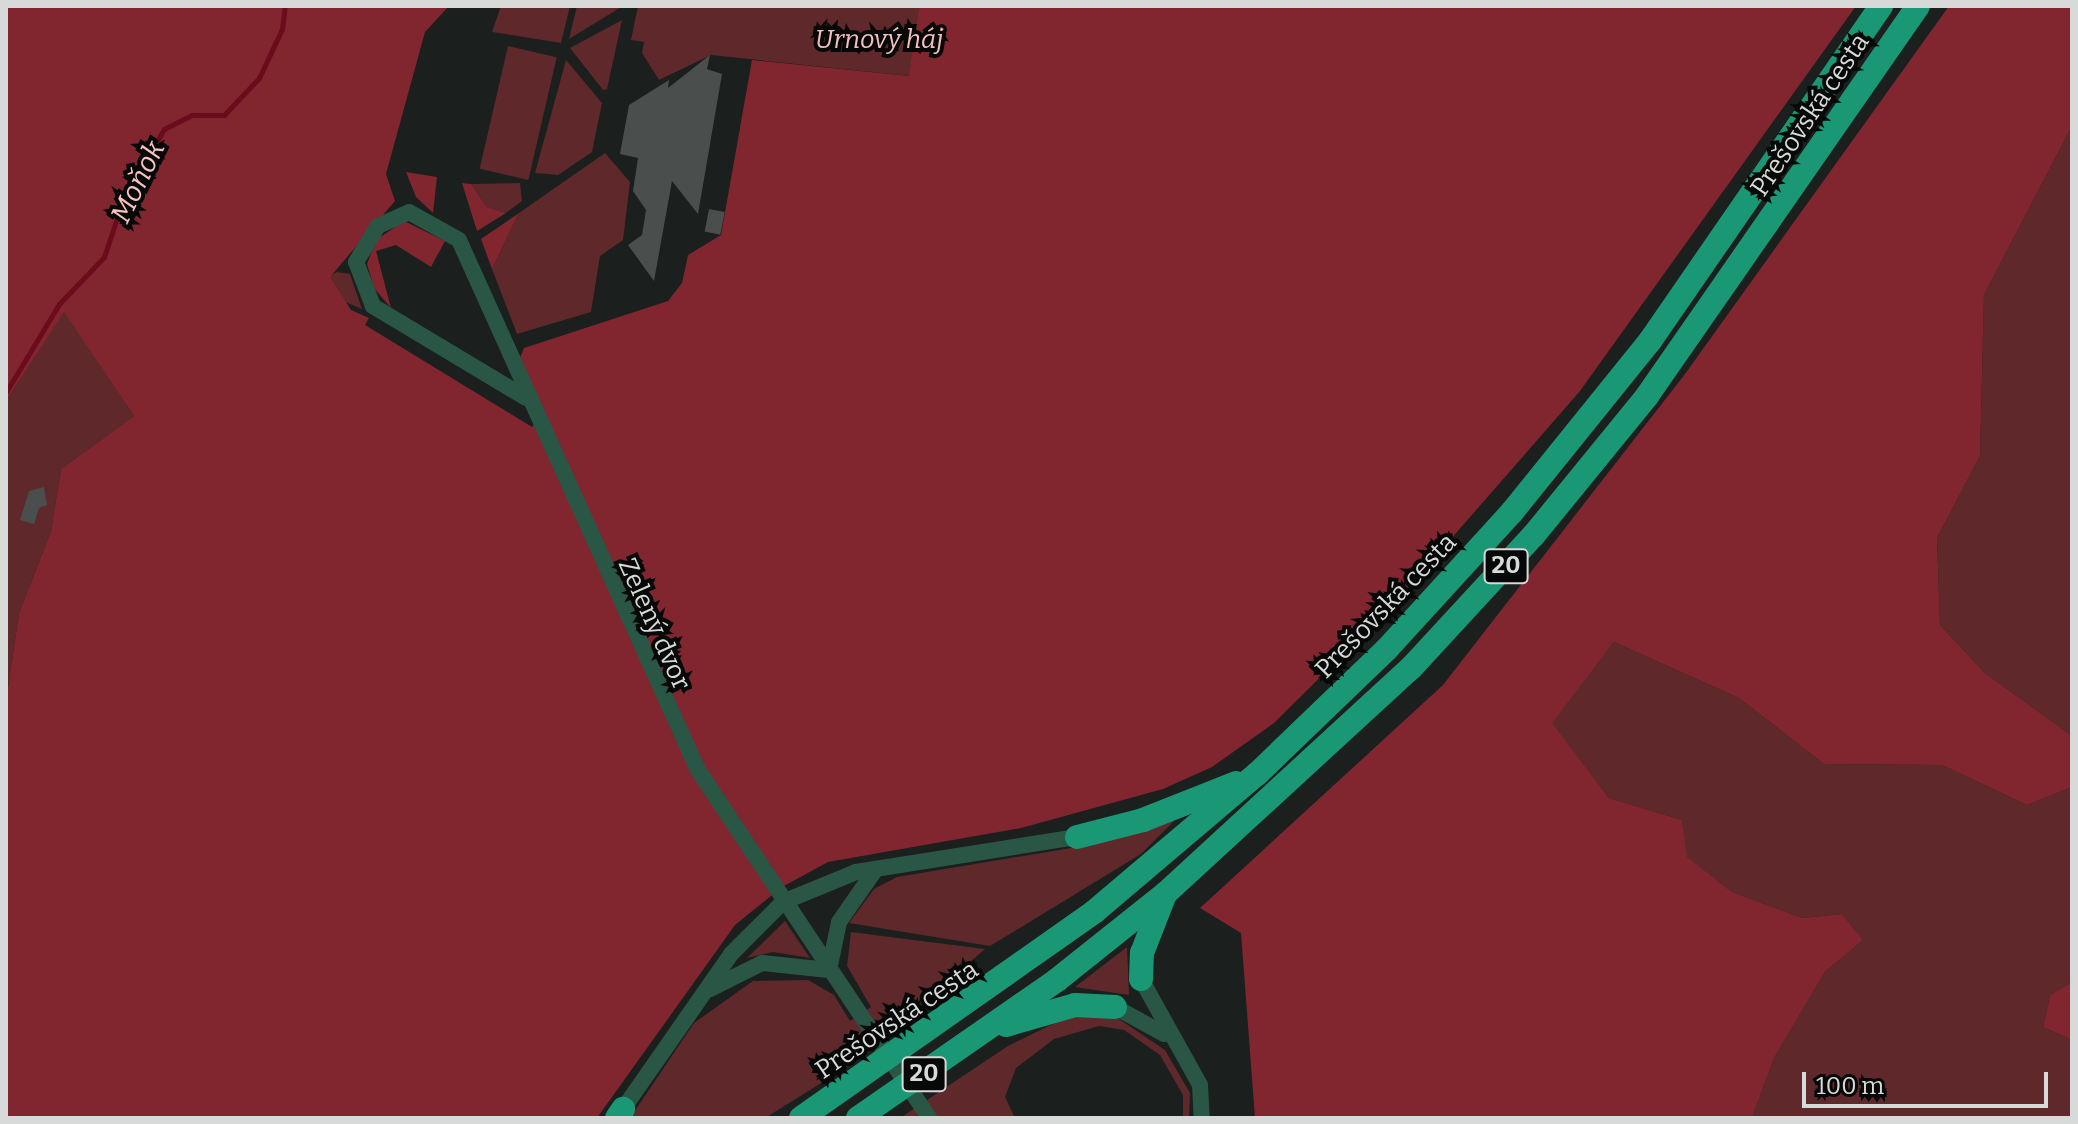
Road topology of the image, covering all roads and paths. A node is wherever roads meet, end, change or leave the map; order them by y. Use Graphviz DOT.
graph roads {
  1 [pos="1881,6"];
  2 [pos="1918,6"];
  3 [pos="526,398"];
  4 [pos="1257,774"];
  5 [pos="1077,837"];
  6 [pos="876,869"];
  7 [pos="1166,893"];
  8 [pos="783,902"];
  9 [pos="829,970"];
  10 [pos="1141,979"];
  11 [pos="700,995"];
  12 [pos="1115,1007"];
  13 [pos="989,1030"];
  14 [pos="1168,1037"];
  15 [pos="620,1114"];
  16 [pos="801,1118"];
  17 [pos="858,1118"];
  18 [pos="929,1118"];
  19 [pos="1202,1118"];
  1 -- 4 [label="highway, Prešovská cesta / 20"];
  2 -- 7 [label="highway, Prešovská cesta / 20"];
  3 -- 3 [label="street, Zelený dvor"];
  3 -- 8 [label="street, Zelený dvor"];
  4 -- 5 [label="highway"];
  4 -- 16 [label="highway, Prešovská cesta / 20"];
  5 -- 6 [label="street"];
  6 -- 8 [label="street"];
  6 -- 9 [label="street"];
  7 -- 10 [label="highway"];
  7 -- 13 [label="highway, Prešovská cesta / 20"];
  8 -- 9 [label="street, Zelený dvor"];
  8 -- 11 [label="street"];
  9 -- 11 [label="street"];
  9 -- 18 [label="street, Zelený dvor"];
  10 -- 14 [label="street"];
  11 -- 15 [label="street"];
  12 -- 13 [label="highway"];
  12 -- 14 [label="street"];
  13 -- 17 [label="highway, Prešovská cesta / 20"];
  14 -- 19 [label="street"];
}
